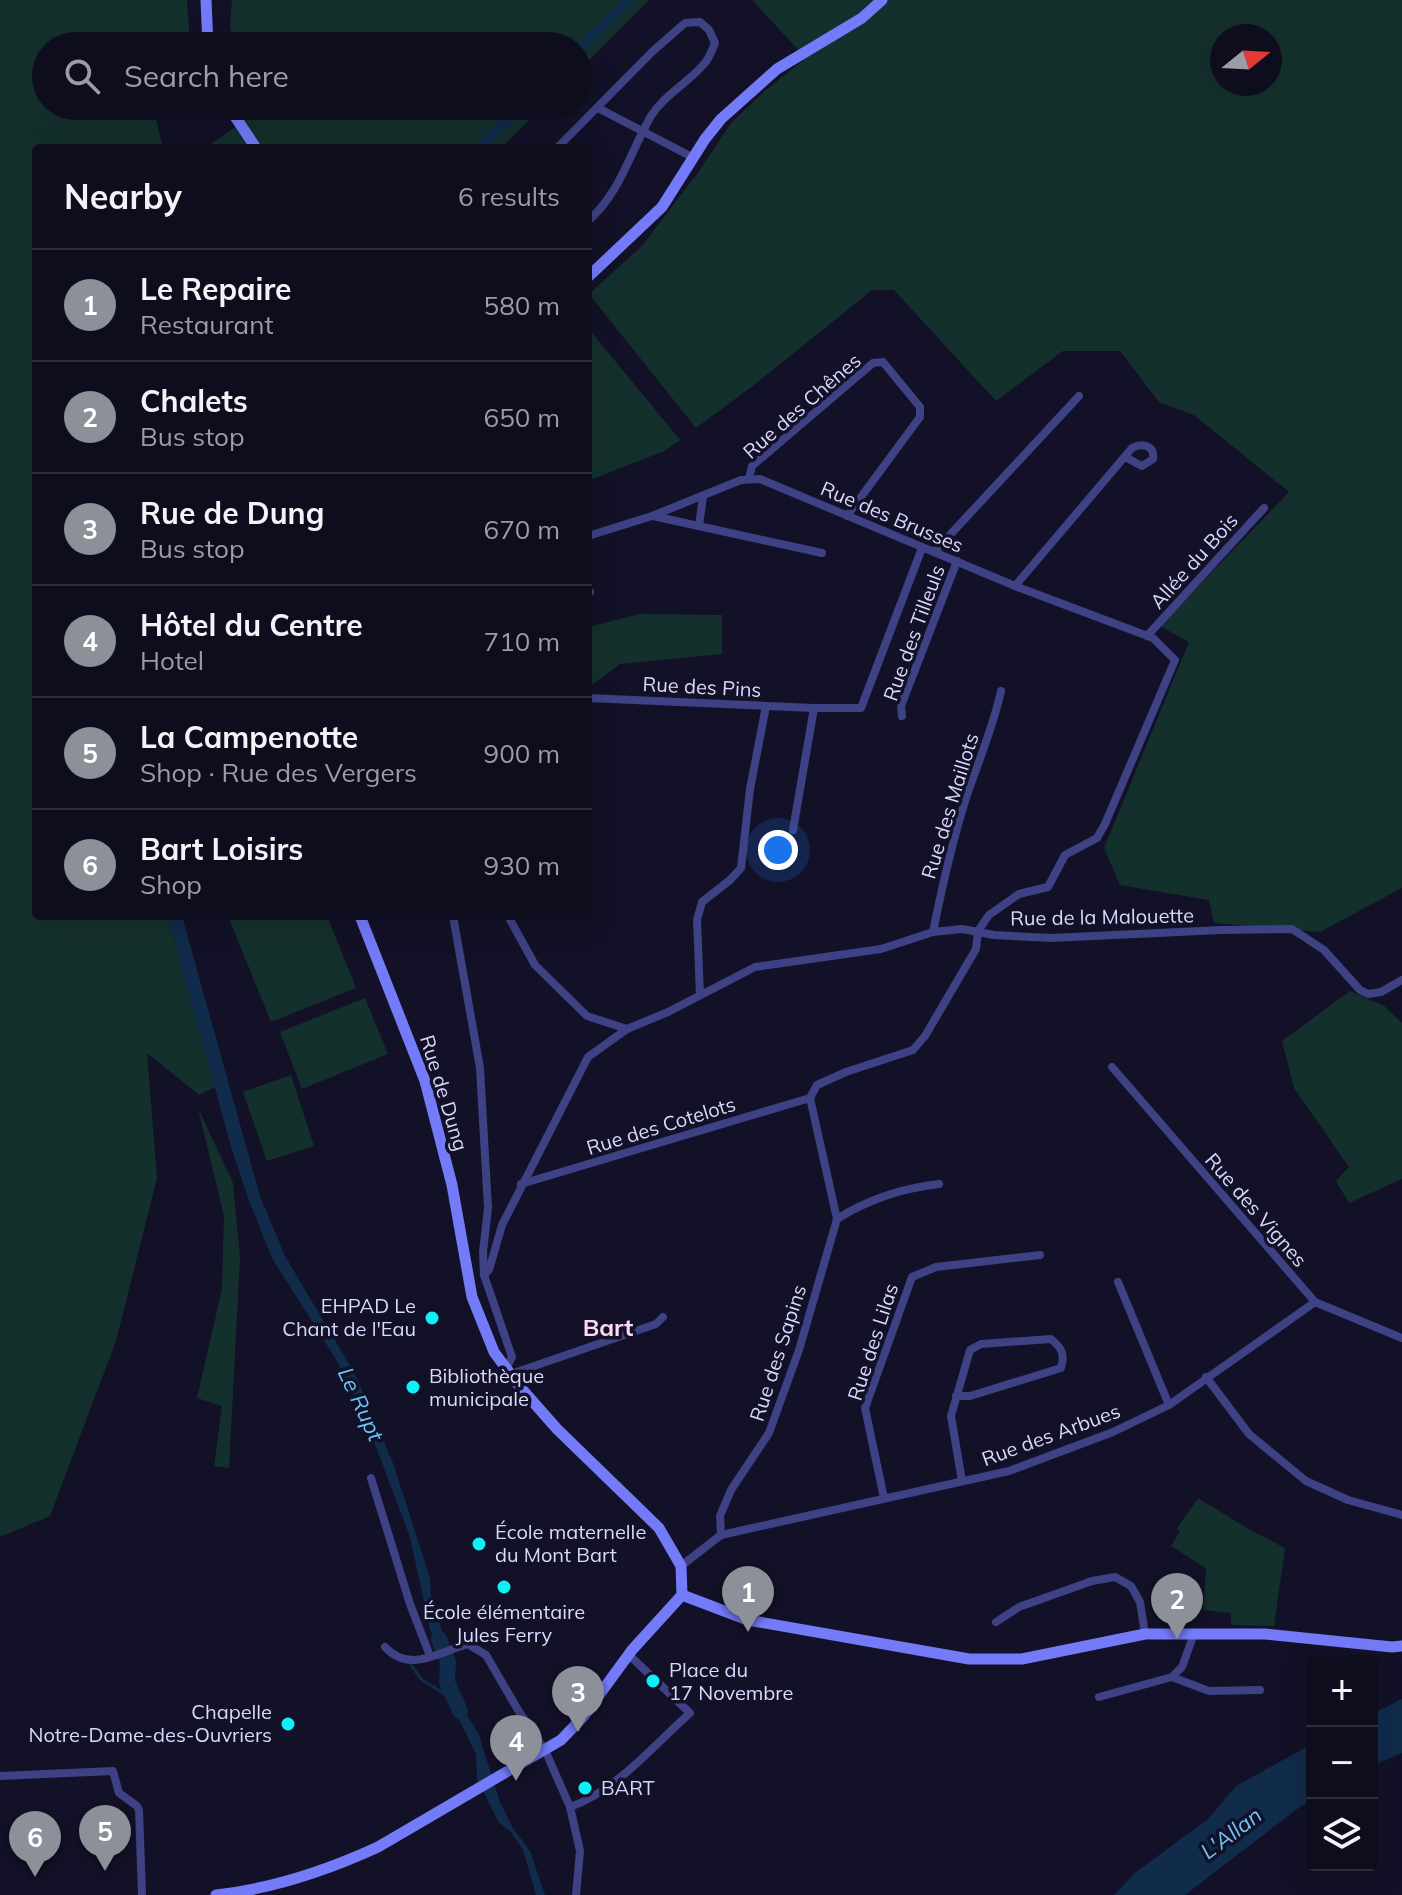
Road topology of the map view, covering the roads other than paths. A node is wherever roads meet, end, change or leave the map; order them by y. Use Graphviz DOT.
graph roads {
  1 [pos="206,0"];
  2 [pos="882,0"];
  3 [pos="207,32"];
  4 [pos="598,108"];
  5 [pos="592,114"];
  6 [pos="237,120"];
  7 [pos="586,120"];
  8 [pos="645,132"];
  9 [pos="253,144"];
  10 [pos="561,144"];
  11 [pos="694,158"];
  12 [pos="592,218"];
  13 [pos="592,273"];
  14 [pos="1079,396"];
  15 [pos="1125,457"];
  16 [pos="749,478"];
  17 [pos="703,497"];
  18 [pos="1264,508"];
  19 [pos="652,516"];
  20 [pos="847,516"];
  21 [pos="699,526"];
  22 [pos="592,535"];
  23 [pos="922,548"];
  24 [pos="934,552"];
  25 [pos="822,553"];
  26 [pos="957,561"];
  27 [pos="1015,586"];
  28 [pos="1147,636"];
  29 [pos="1001,691"];
  30 [pos="592,698"];
  31 [pos="766,706"];
  32 [pos="814,708"];
  33 [pos="902,716"];
  34 [pos="793,830"];
  35 [pos="362,920"];
  36 [pos="454,920"];
  37 [pos="510,920"];
  38 [pos="978,931"];
  39 [pos="933,932"];
  40 [pos="1402,980"];
  41 [pos="700,995"];
  42 [pos="627,1029"];
  43 [pos="1112,1067"];
  44 [pos="810,1098"];
  45 [pos="521,1184"];
  46 [pos="939,1184"];
  47 [pos="837,1219"];
  48 [pos="1040,1255"];
  49 [pos="484,1275"];
  50 [pos="1118,1282"];
  51 [pos="1315,1302"];
  52 [pos="663,1317"];
  53 [pos="1402,1338"];
  54 [pos="509,1371"];
  55 [pos="1206,1377"];
  56 [pos="956,1396"];
  57 [pos="1169,1405"];
  58 [pos="371,1478"];
  59 [pos="962,1481"];
  60 [pos="884,1498"];
  61 [pos="1402,1515"];
  62 [pos="721,1535"];
  63 [pos="681,1566"];
  64 [pos="682,1595"];
  65 [pos="996,1622"];
  66 [pos="1145,1634"];
  67 [pos="1194,1634"];
  68 [pos="1402,1646"];
  69 [pos="385,1647"];
  70 [pos="434,1655"];
  71 [pos="629,1655"];
  72 [pos="1172,1677"];
  73 [pos="1260,1690"];
  74 [pos="1099,1697"];
  75 [pos="545,1750"];
  76 [pos="0,1776"];
  77 [pos="570,1807"];
  78 [pos="246,1893"];
  79 [pos="142,1895"];
  80 [pos="216,1895"];
  81 [pos="576,1895"];
  1 -- 3 [label="main road"];
  2 -- 11 [label="main road"];
  4 -- 5 [label="street"];
  4 -- 8 [label="street"];
  4 -- 8 [label="street"];
  6 -- 9 [label="main road"];
  7 -- 10 [label="street"];
  8 -- 11 [label="street"];
  8 -- 12 [label="street"];
  11 -- 13 [label="main road"];
  14 -- 24 [label="street"];
  15 -- 27 [label="street"];
  16 -- 17 [label="street"];
  16 -- 20 [label="street, Rue des Brusses"];
  16 -- 20 [label="street, Rue des Chênes"];
  17 -- 19 [label="street"];
  17 -- 21 [label="street"];
  18 -- 28 [label="street, Allée du Bois"];
  19 -- 21 [label="street"];
  19 -- 22 [label="street"];
  20 -- 23 [label="street, Rue des Brusses"];
  21 -- 25 [label="street"];
  23 -- 24 [label="street, Rue des Brusses"];
  23 -- 32 [label="street, Rue des Pins"];
  24 -- 26 [label="street, Rue des Brusses"];
  26 -- 27 [label="street, Rue des Brusses"];
  26 -- 33 [label="street, Rue des Tilleuls"];
  27 -- 28 [label="street, Rue des Brusses"];
  28 -- 38 [label="street, Rue des Brusses"];
  29 -- 39 [label="street, Rue des Maillots"];
  30 -- 31 [label="street, Rue des Pins"];
  31 -- 32 [label="street, Rue des Pins"];
  31 -- 41 [label="street"];
  32 -- 34 [label="street"];
  35 -- 54 [label="main road, Rue de Dung"];
  36 -- 49 [label="street"];
  37 -- 42 [label="street"];
  38 -- 39 [label="street, Rue de la Malouette"];
  38 -- 40 [label="street, Rue de la Malouette"];
  38 -- 44 [label="street"];
  39 -- 41 [label="street, Rue de la Malouette"];
  41 -- 42 [label="street, Rue de la Malouette"];
  42 -- 45 [label="street, Rue de la Malouette"];
  43 -- 51 [label="street, Rue des Vignes"];
  44 -- 45 [label="street, Rue des Cotelots"];
  44 -- 47 [label="street, Rue des Sapins"];
  45 -- 49 [label="street, Rue de la Malouette"];
  46 -- 47 [label="street"];
  47 -- 62 [label="street, Rue des Sapins"];
  48 -- 60 [label="street, Rue des Lilas"];
  49 -- 54 [label="street"];
  50 -- 57 [label="street"];
  51 -- 53 [label="street, Rue des Vignes"];
  51 -- 55 [label="street, Rue des Arbues"];
  52 -- 54 [label="street"];
  54 -- 63 [label="main road, Rue de Dung"];
  55 -- 57 [label="street, Rue des Arbues"];
  55 -- 61 [label="street"];
  56 -- 56 [label="street"];
  56 -- 59 [label="street"];
  57 -- 59 [label="street, Rue des Arbues"];
  58 -- 70 [label="street"];
  59 -- 60 [label="street, Rue des Arbues"];
  60 -- 62 [label="street, Rue des Arbues"];
  62 -- 63 [label="street, Rue des Arbues"];
  63 -- 64 [label="main road, Rue de Dung"];
  64 -- 66 [label="main road"];
  64 -- 71 [label="main road"];
  65 -- 66 [label="street"];
  66 -- 67 [label="main road"];
  67 -- 68 [label="main road"];
  67 -- 72 [label="street"];
  69 -- 70 [label="street"];
  70 -- 75 [label="street"];
  71 -- 75 [label="main road"];
  71 -- 77 [label="street"];
  72 -- 73 [label="street"];
  72 -- 74 [label="street"];
  75 -- 77 [label="street"];
  75 -- 78 [label="main road"];
  76 -- 79 [label="street"];
  77 -- 81 [label="street"];
  78 -- 80 [label="main road"];
}
